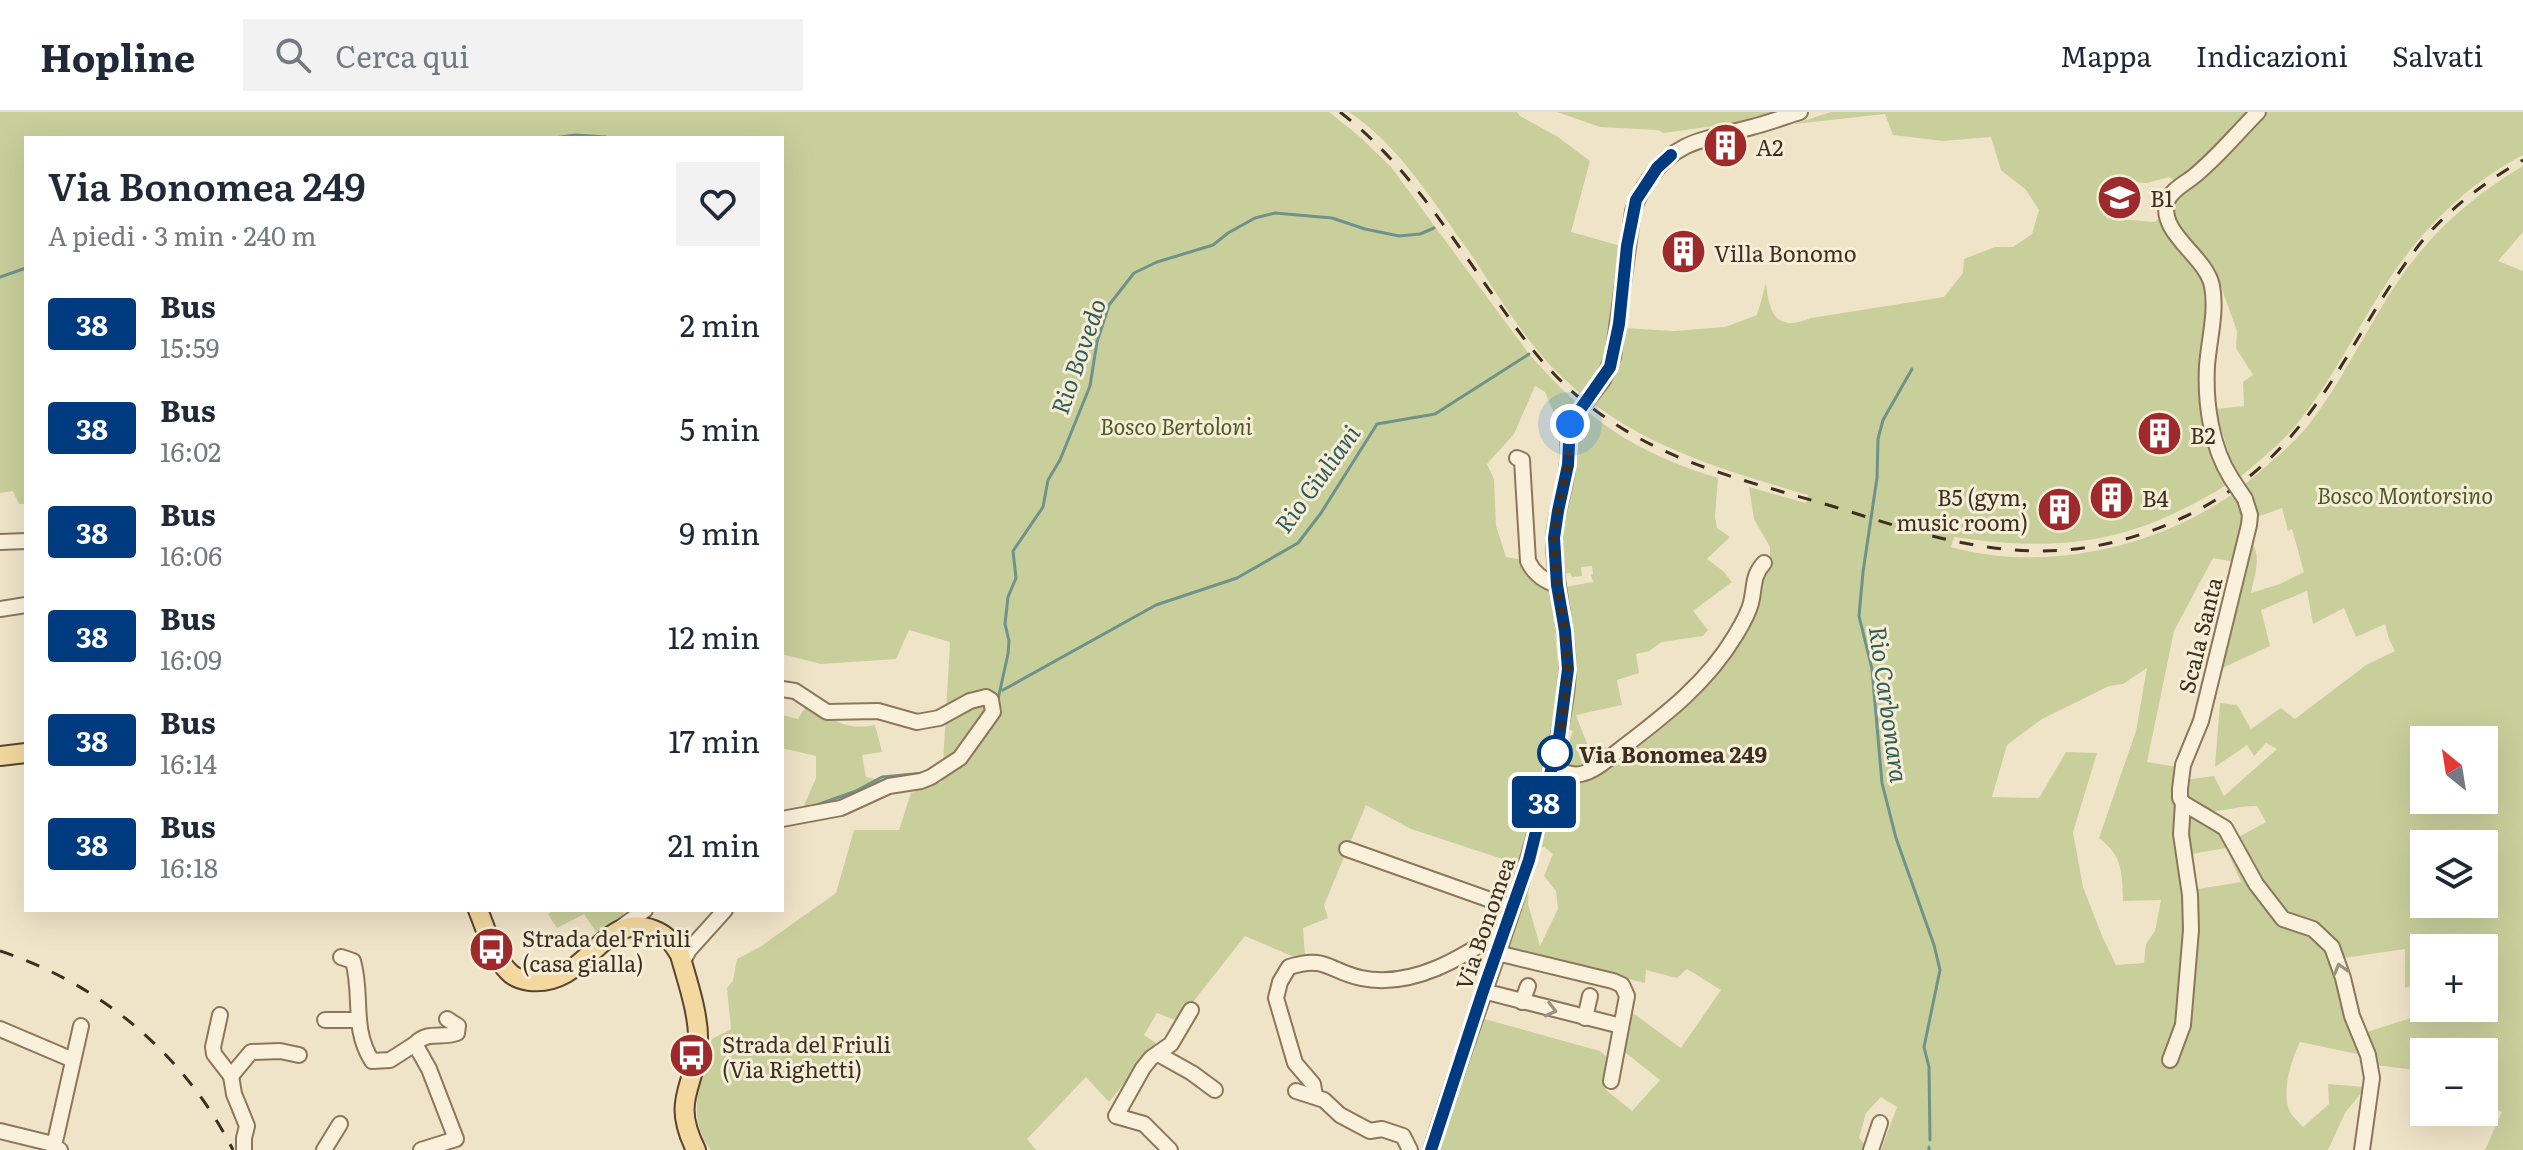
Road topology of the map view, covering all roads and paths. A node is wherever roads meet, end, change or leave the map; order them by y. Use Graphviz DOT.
graph roads {
  1 [pos="1800,112"];
  2 [pos="2258,112"];
  3 [pos="1517,458"];
  4 [pos="24,541"];
  5 [pos="0,542"];
  6 [pos="1764,563"];
  7 [pos="1557,585"];
  8 [pos="24,605"];
  9 [pos="0,609"];
  10 [pos="784,689"];
  11 [pos="24,753"];
  12 [pos="0,756"];
  13 [pos="1552,766"];
  14 [pos="2183,803"];
  15 [pos="784,819"];
  16 [pos="1347,849"];
  17 [pos="1513,908"];
  18 [pos="479,912"];
  19 [pos="642,912"];
  20 [pos="723,912"];
  21 [pos="619,929"];
  22 [pos="1505,929"];
  23 [pos="1497,953"];
  24 [pos="341,957"];
  25 [pos="682,963"];
  26 [pos="1528,986"];
  27 [pos="1483,991"];
  28 [pos="1590,996"];
  29 [pos="1522,1002"];
  30 [pos="1191,1010"];
  31 [pos="220,1015"];
  32 [pos="1585,1018"];
  33 [pos="447,1019"];
  34 [pos="325,1020"];
  35 [pos="357,1020"];
  36 [pos="81,1026"];
  37 [pos="1621,1026"];
  38 [pos="0,1029"];
  39 [pos="415,1044"];
  40 [pos="1158,1054"];
  41 [pos="299,1055"];
  42 [pos="73,1060"];
  43 [pos="2170,1060"];
  44 [pos="231,1076"];
  45 [pos="1611,1081"];
  46 [pos="1215,1090"];
  47 [pos="1296,1091"];
  48 [pos="1315,1096"];
  49 [pos="1880,1123"];
  50 [pos="340,1124"];
  51 [pos="0,1131"];
  52 [pos="57,1148"];
  53 [pos="248,1149"];
  54 [pos="324,1150"];
  55 [pos="421,1150"];
  56 [pos="696,1150"];
  57 [pos="1170,1150"];
  58 [pos="1410,1150"];
  59 [pos="1431,1150"];
  60 [pos="1871,1150"];
  61 [pos="2362,1150"];
  1 -- 7 [label="street, Via Bonomea, bridge"];
  2 -- 14 [label="street, Scala Santa, bridge"];
  3 -- 7 [label="street"];
  4 -- 5 [label="street"];
  6 -- 13 [label="street"];
  7 -- 13 [label="street, Via Bonomea"];
  8 -- 9 [label="street"];
  10 -- 15 [label="street"];
  11 -- 12 [label="main road"];
  13 -- 17 [label="street, Via Bonomea"];
  14 -- 43 [label="street, Scala Santa"];
  61 -- 14 [label="street, one-way"];
  16 -- 17 [label="street"];
  17 -- 22 [label="street, Via Bonomea"];
  18 -- 21 [label="main road"];
  19 -- 21 [label="street"];
  20 -- 25 [label="street"];
  21 -- 25 [label="main road"];
  22 -- 23 [label="street, Via Bonomea"];
  22 -- 48 [label="street"];
  23 -- 27 [label="street, Via Bonomea"];
  23 -- 37 [label="street"];
  24 -- 35 [label="street"];
  25 -- 56 [label="main road"];
  26 -- 29 [label="street"];
  27 -- 29 [label="street"];
  27 -- 59 [label="street, Via Bonomea"];
  28 -- 32 [label="street"];
  29 -- 32 [label="street, one-way"];
  30 -- 40 [label="street"];
  31 -- 44 [label="street"];
  32 -- 37 [label="street"];
  33 -- 39 [label="street"];
  34 -- 35 [label="street"];
  35 -- 39 [label="street"];
  36 -- 42 [label="street"];
  37 -- 45 [label="street"];
  38 -- 42 [label="street"];
  39 -- 55 [label="street"];
  40 -- 46 [label="street"];
  40 -- 57 [label="street"];
  41 -- 44 [label="street"];
  42 -- 52 [label="street"];
  44 -- 53 [label="street"];
  47 -- 48 [label="street"];
  48 -- 58 [label="street"];
  49 -- 60 [label="street"];
  50 -- 54 [label="street"];
  51 -- 52 [label="street"];
}
